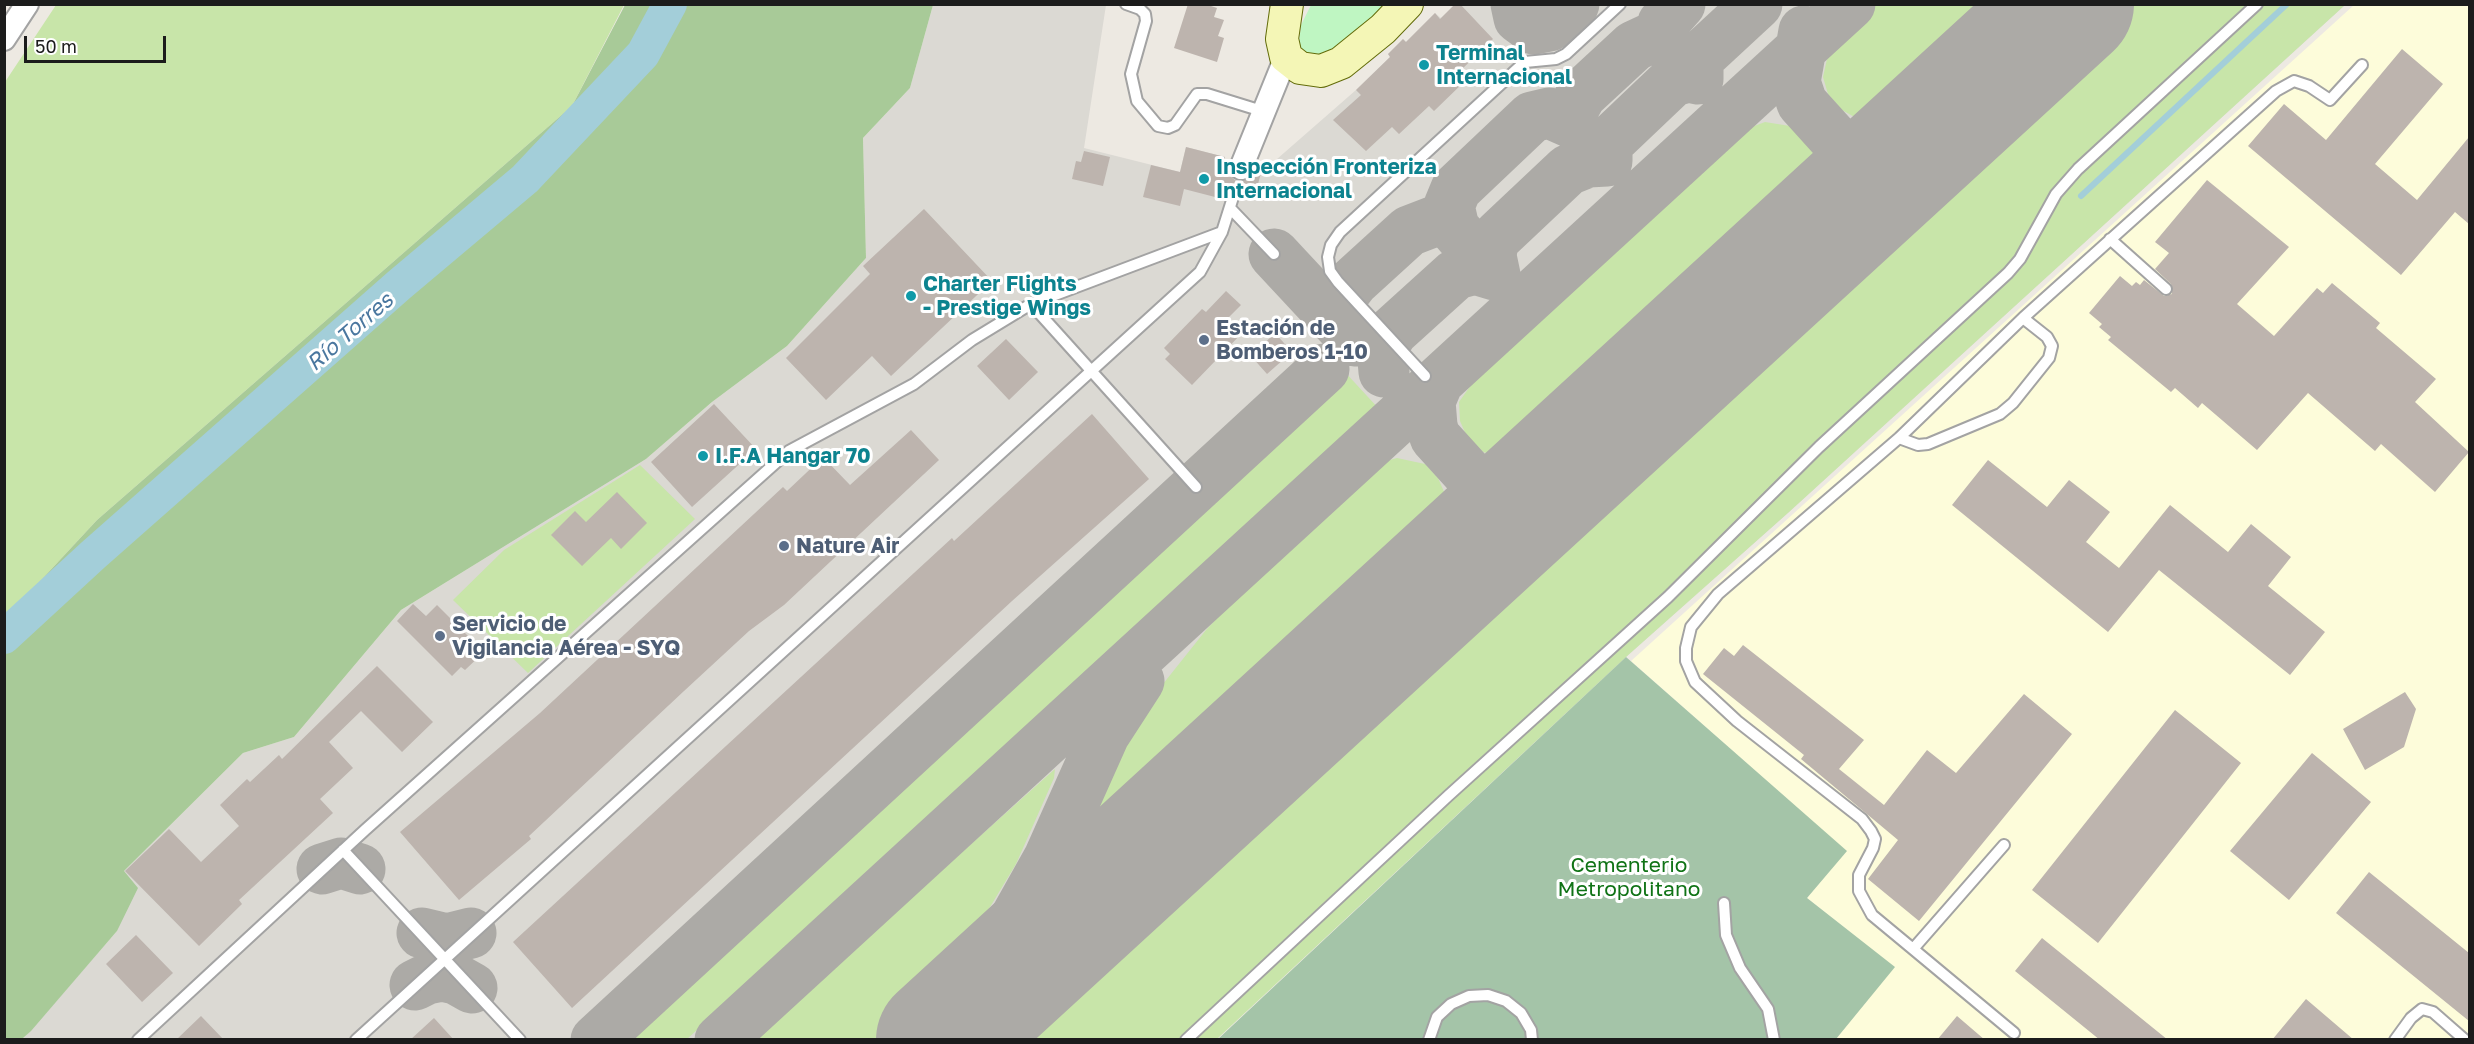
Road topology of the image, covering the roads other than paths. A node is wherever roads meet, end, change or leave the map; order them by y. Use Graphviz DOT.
graph roads {
  1 [pos="27,4"];
  2 [pos="1126,4"];
  3 [pos="1287,4"];
  4 [pos="1407,4"];
  5 [pos="1620,4"];
  6 [pos="2257,4"];
  7 [pos="4,39"];
  8 [pos="1286,57"];
  9 [pos="2362,65"];
  10 [pos="1262,111"];
  11 [pos="1241,168"];
  12 [pos="1233,194"];
  13 [pos="1230,208"];
  14 [pos="1222,232"];
  15 [pos="2110,239"];
  16 [pos="1274,254"];
  17 [pos="2166,289"];
  18 [pos="1031,304"];
  19 [pos="2024,318"];
  20 [pos="1092,371"];
  21 [pos="1425,376"];
  22 [pos="1899,438"];
  23 [pos="1196,487"];
  24 [pos="2004,845"];
  25 [pos="343,850"];
  26 [pos="1724,903"];
  27 [pos="1912,950"];
  28 [pos="445,958"];
  29 [pos="2014,1033"];
  30 [pos="138,1040"];
  31 [pos="356,1040"];
  32 [pos="520,1040"];
  33 [pos="1186,1040"];
  34 [pos="1429,1040"];
  35 [pos="1532,1040"];
  36 [pos="1774,1040"];
  37 [pos="2395,1040"];
  38 [pos="2465,1040"];
  1 -- 7 [label="street"];
  2 -- 10 [label="lane"];
  3 -- 8 [label="main road"];
  4 -- 8 [label="main road"];
  5 -- 21 [label="lane"];
  6 -- 33 [label="lane"];
  8 -- 10 [label="street"];
  9 -- 15 [label="lane"];
  10 -- 11 [label="street"];
  12 -- 13 [label="lane"];
  13 -- 14 [label="lane"];
  13 -- 16 [label="lane"];
  14 -- 18 [label="lane"];
  14 -- 20 [label="lane"];
  15 -- 17 [label="lane"];
  15 -- 19 [label="lane"];
  18 -- 20 [label="lane"];
  18 -- 25 [label="lane"];
  19 -- 22 [label="lane"];
  19 -- 22 [label="lane"];
  20 -- 23 [label="lane"];
  20 -- 28 [label="lane"];
  22 -- 27 [label="lane"];
  24 -- 27 [label="lane"];
  25 -- 28 [label="lane"];
  25 -- 30 [label="lane"];
  26 -- 36 [label="lane"];
  27 -- 29 [label="lane"];
  28 -- 31 [label="lane"];
  28 -- 32 [label="lane"];
  34 -- 35 [label="lane"];
  37 -- 38 [label="lane"];
}
